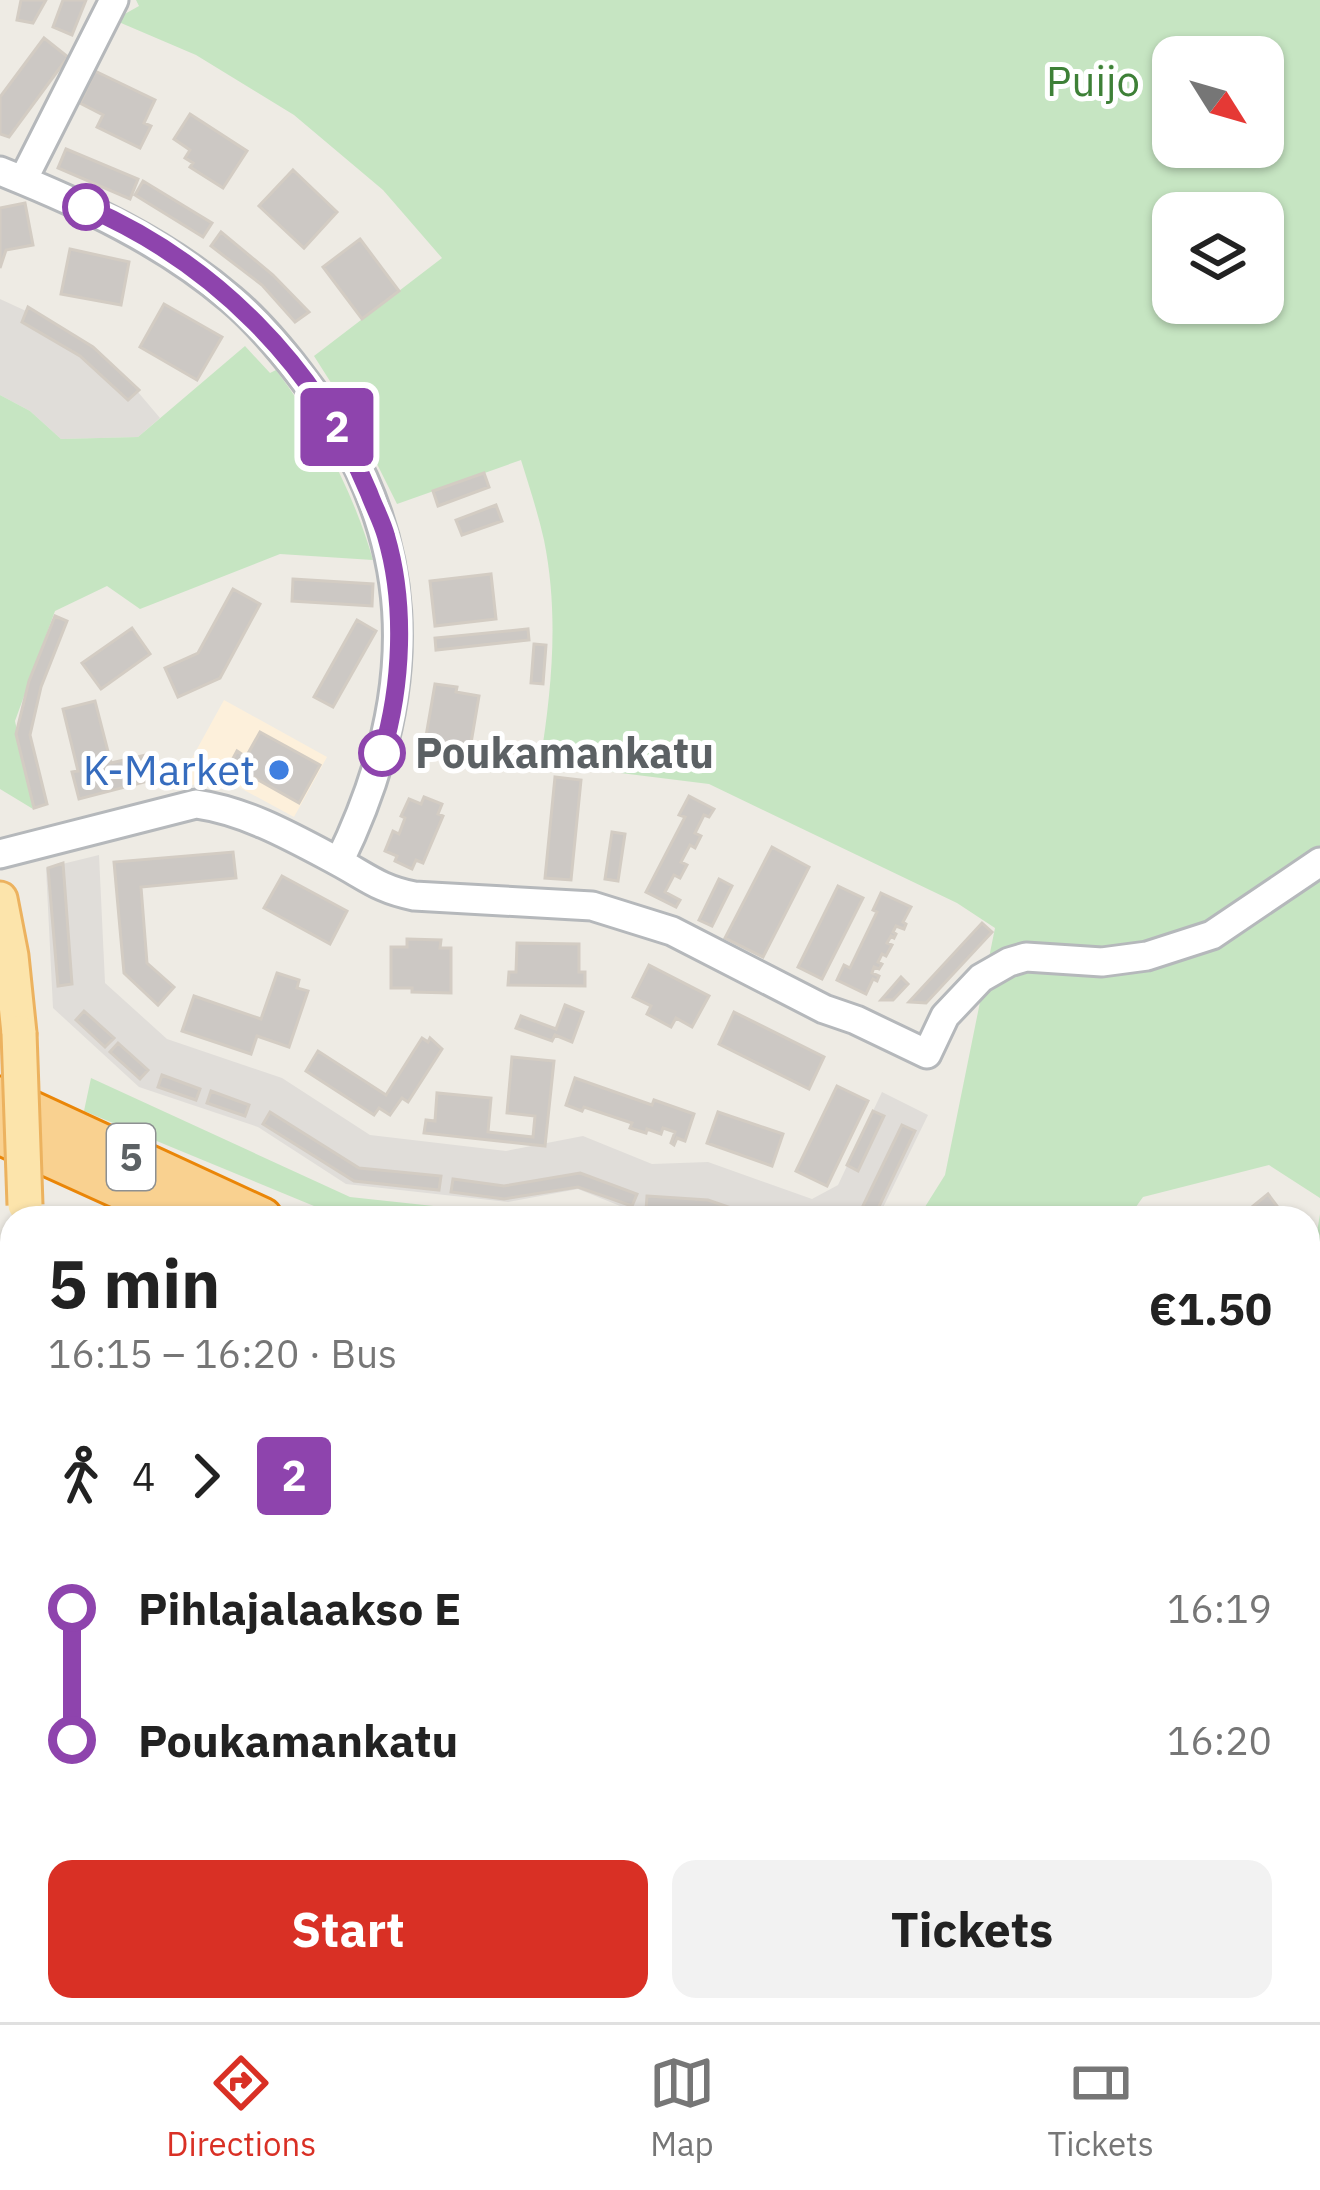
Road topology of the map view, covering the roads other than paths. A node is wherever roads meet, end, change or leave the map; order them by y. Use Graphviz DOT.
graph roads {
  1 [pos="114,0"];
  2 [pos="11,175"];
  3 [pos="0,854"];
  4 [pos="339,862"];
  5 [pos="1320,862"];
  6 [pos="0,898"];
  7 [pos="0,1097"];
  8 [pos="0,1134"];
  9 [pos="26,1206"];
  10 [pos="159,1206"];
  11 [pos="236,1206"];
  1 -- 2 [label="street"];
  2 -- 4 [label="street"];
  3 -- 4 [label="street"];
  4 -- 5 [label="street"];
  6 -- 9 [label="main road, bridge"];
  7 -- 11 [label="highway, 5"];
  8 -- 10 [label="highway, 5"];
}
